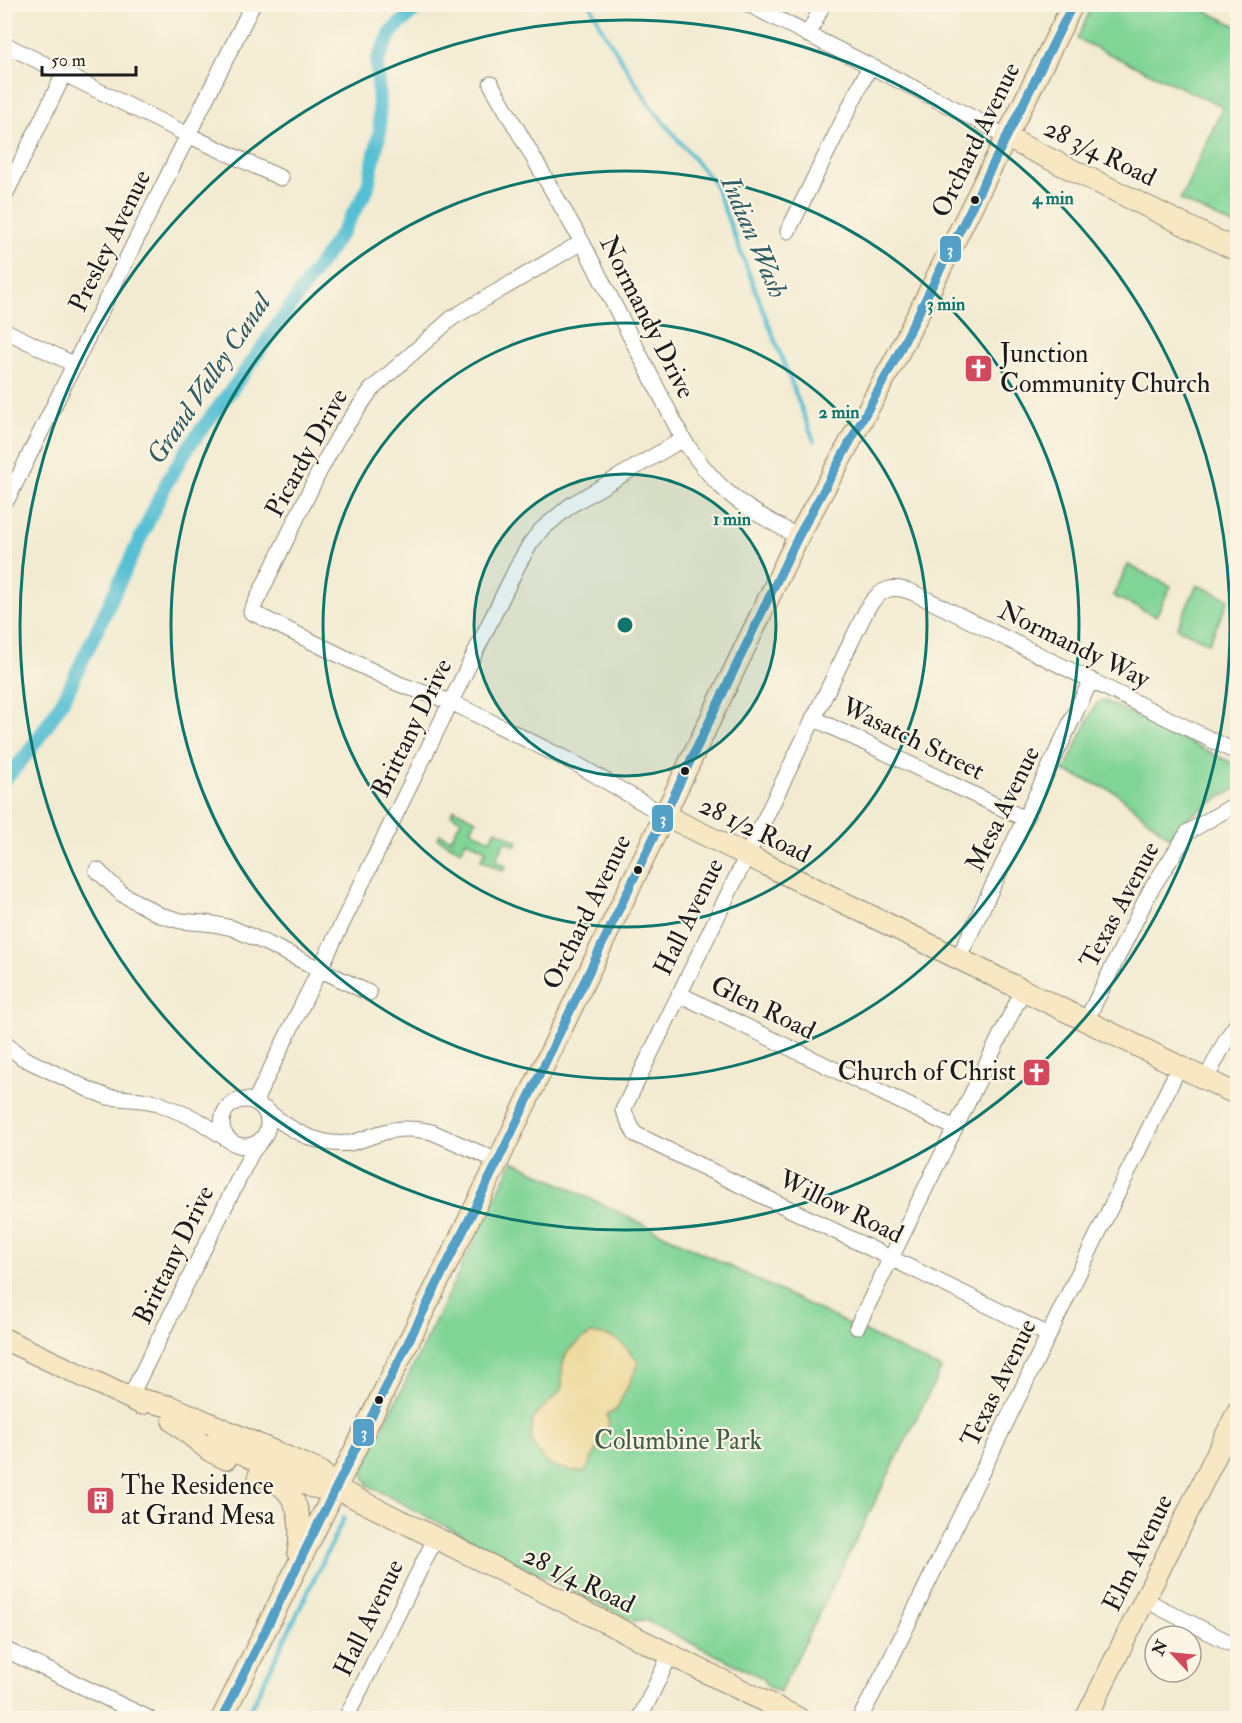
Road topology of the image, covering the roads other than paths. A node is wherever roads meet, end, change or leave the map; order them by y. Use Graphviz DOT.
graph roads {
  1 [pos="253,4"];
  2 [pos="748,4"];
  3 [pos="823,4"];
  4 [pos="1073,4"];
  5 [pos="808,35"];
  6 [pos="4,44"];
  7 [pos="870,66"];
  8 [pos="64,74"];
  9 [pos="490,84"];
  10 [pos="188,135"];
  11 [pos="1007,138"];
  12 [pos="281,178"];
  13 [pos="4,196"];
  14 [pos="788,231"];
  15 [pos="582,242"];
  16 [pos="1238,251"];
  17 [pos="4,330"];
  18 [pos="75,365"];
  19 [pos="683,439"];
  20 [pos="6,497"];
  21 [pos="798,537"];
  22 [pos="887,589"];
  23 [pos="251,612"];
  24 [pos="1091,680"];
  25 [pos="451,702"];
  26 [pos="813,718"];
  27 [pos="1238,753"];
  28 [pos="1238,803"];
  29 [pos="664,815"];
  30 [pos="1025,819"];
  31 [pos="746,855"];
  32 [pos="97,870"];
  33 [pos="958,959"];
  34 [pos="320,969"];
  35 [pos="1023,990"];
  36 [pos="369,993"];
  37 [pos="679,994"];
  38 [pos="1086,1021"];
  39 [pos="1238,1022"];
  40 [pos="4,1043"];
  41 [pos="1179,1066"];
  42 [pos="1206,1079"];
  43 [pos="1238,1095"];
  44 [pos="260,1105"];
  45 [pos="623,1110"];
  46 [pos="955,1128"];
  47 [pos="264,1137"];
  48 [pos="233,1143"];
  49 [pos="498,1161"];
  50 [pos="891,1258"];
  51 [pos="857,1327"];
  52 [pos="1049,1335"];
  53 [pos="4,1339"];
  54 [pos="130,1397"];
  55 [pos="1238,1411"];
  56 [pos="173,1421"];
  57 [pos="335,1488"];
  58 [pos="435,1539"];
  59 [pos="292,1577"];
  60 [pos="1145,1600"];
  61 [pos="1238,1647"];
  62 [pos="4,1650"];
  63 [pos="670,1655"];
  64 [pos="148,1719"];
  65 [pos="222,1719"];
  66 [pos="346,1719"];
  67 [pos="640,1719"];
  68 [pos="798,1719"];
  69 [pos="860,1719"];
  70 [pos="1086,1719"];
  1 -- 10 [label="street, Presley Avenue"];
  2 -- 5 [label="street, 28 3/4 Road"];
  3 -- 5 [label="street"];
  4 -- 11 [label="main road, Orchard Avenue"];
  5 -- 7 [label="street, 28 3/4 Road"];
  6 -- 8 [label="street"];
  7 -- 11 [label="street, 28 3/4 Road"];
  7 -- 14 [label="street"];
  8 -- 10 [label="street"];
  8 -- 13 [label="street"];
  9 -- 15 [label="street, Normandy Drive"];
  10 -- 12 [label="street"];
  10 -- 18 [label="street, Presley Avenue"];
  11 -- 16 [label="main road, 28 3/4 Road"];
  11 -- 21 [label="main road, Orchard Avenue"];
  15 -- 19 [label="street, Normandy Drive"];
  15 -- 23 [label="street, Picardy Drive"];
  17 -- 18 [label="street"];
  18 -- 20 [label="street, Presley Avenue"];
  19 -- 21 [label="street, Normandy Drive"];
  19 -- 25 [label="street, Brittany Drive"];
  21 -- 29 [label="main road, Orchard Avenue"];
  22 -- 24 [label="street, Normandy Way"];
  22 -- 26 [label="street, Hall Avenue"];
  23 -- 25 [label="street, 28 1/2 Road"];
  24 -- 27 [label="street, Normandy Way"];
  24 -- 30 [label="street, Mesa Avenue"];
  25 -- 29 [label="street, 28 1/2 Road"];
  25 -- 34 [label="street, Brittany Drive"];
  26 -- 30 [label="street, Wasatch Street"];
  26 -- 31 [label="street, Hall Avenue"];
  28 -- 38 [label="street, Texas Avenue"];
  29 -- 31 [label="main road, 28 1/2 Road"];
  29 -- 49 [label="main road, Orchard Avenue"];
  30 -- 33 [label="street, Mesa Avenue"];
  31 -- 33 [label="main road, 28 1/2 Road"];
  31 -- 37 [label="street, Hall Avenue"];
  32 -- 34 [label="street"];
  33 -- 35 [label="main road, 28 1/2 Road"];
  34 -- 36 [label="street"];
  34 -- 44 [label="street, Brittany Drive"];
  35 -- 38 [label="main road, 28 1/2 Road"];
  35 -- 46 [label="street"];
  37 -- 45 [label="street, Hall Avenue"];
  37 -- 46 [label="street, Glen Road"];
  38 -- 41 [label="main road, 28 1/2 Road"];
  39 -- 42 [label="street"];
  40 -- 48 [label="street"];
  41 -- 42 [label="main road, 28 1/2 Road"];
  41 -- 52 [label="street, Texas Avenue"];
  42 -- 43 [label="main road, 28 1/2 Road"];
  44 -- 47 [label="street"];
  44 -- 48 [label="street"];
  44 -- 49 [label="street"];
  45 -- 50 [label="street, Willow Road"];
  46 -- 50 [label="street"];
  47 -- 48 [label="street"];
  47 -- 54 [label="street, Brittany Drive"];
  49 -- 57 [label="main road, Orchard Avenue"];
  50 -- 51 [label="street"];
  50 -- 52 [label="street, Willow Road"];
  52 -- 69 [label="street, Texas Avenue"];
  53 -- 54 [label="main road, 28 1/4 Road"];
  54 -- 56 [label="main road, 28 1/4 Road"];
  54 -- 57 [label="main road, 28 1/4 Road"];
  55 -- 60 [label="main road, Elm Avenue"];
  56 -- 57 [label="main road, 28 1/4 Road"];
  56 -- 59 [label="main road"];
  57 -- 58 [label="main road, 28 1/4 Road"];
  57 -- 59 [label="main road, Orchard Avenue"];
  58 -- 63 [label="main road, 28 1/4 Road"];
  58 -- 66 [label="street, Hall Avenue"];
  59 -- 65 [label="main road, Orchard Avenue"];
  60 -- 61 [label="street"];
  60 -- 70 [label="main road, Elm Avenue"];
  62 -- 64 [label="street"];
  63 -- 67 [label="street"];
  63 -- 68 [label="main road, 28 1/4 Road"];
}
